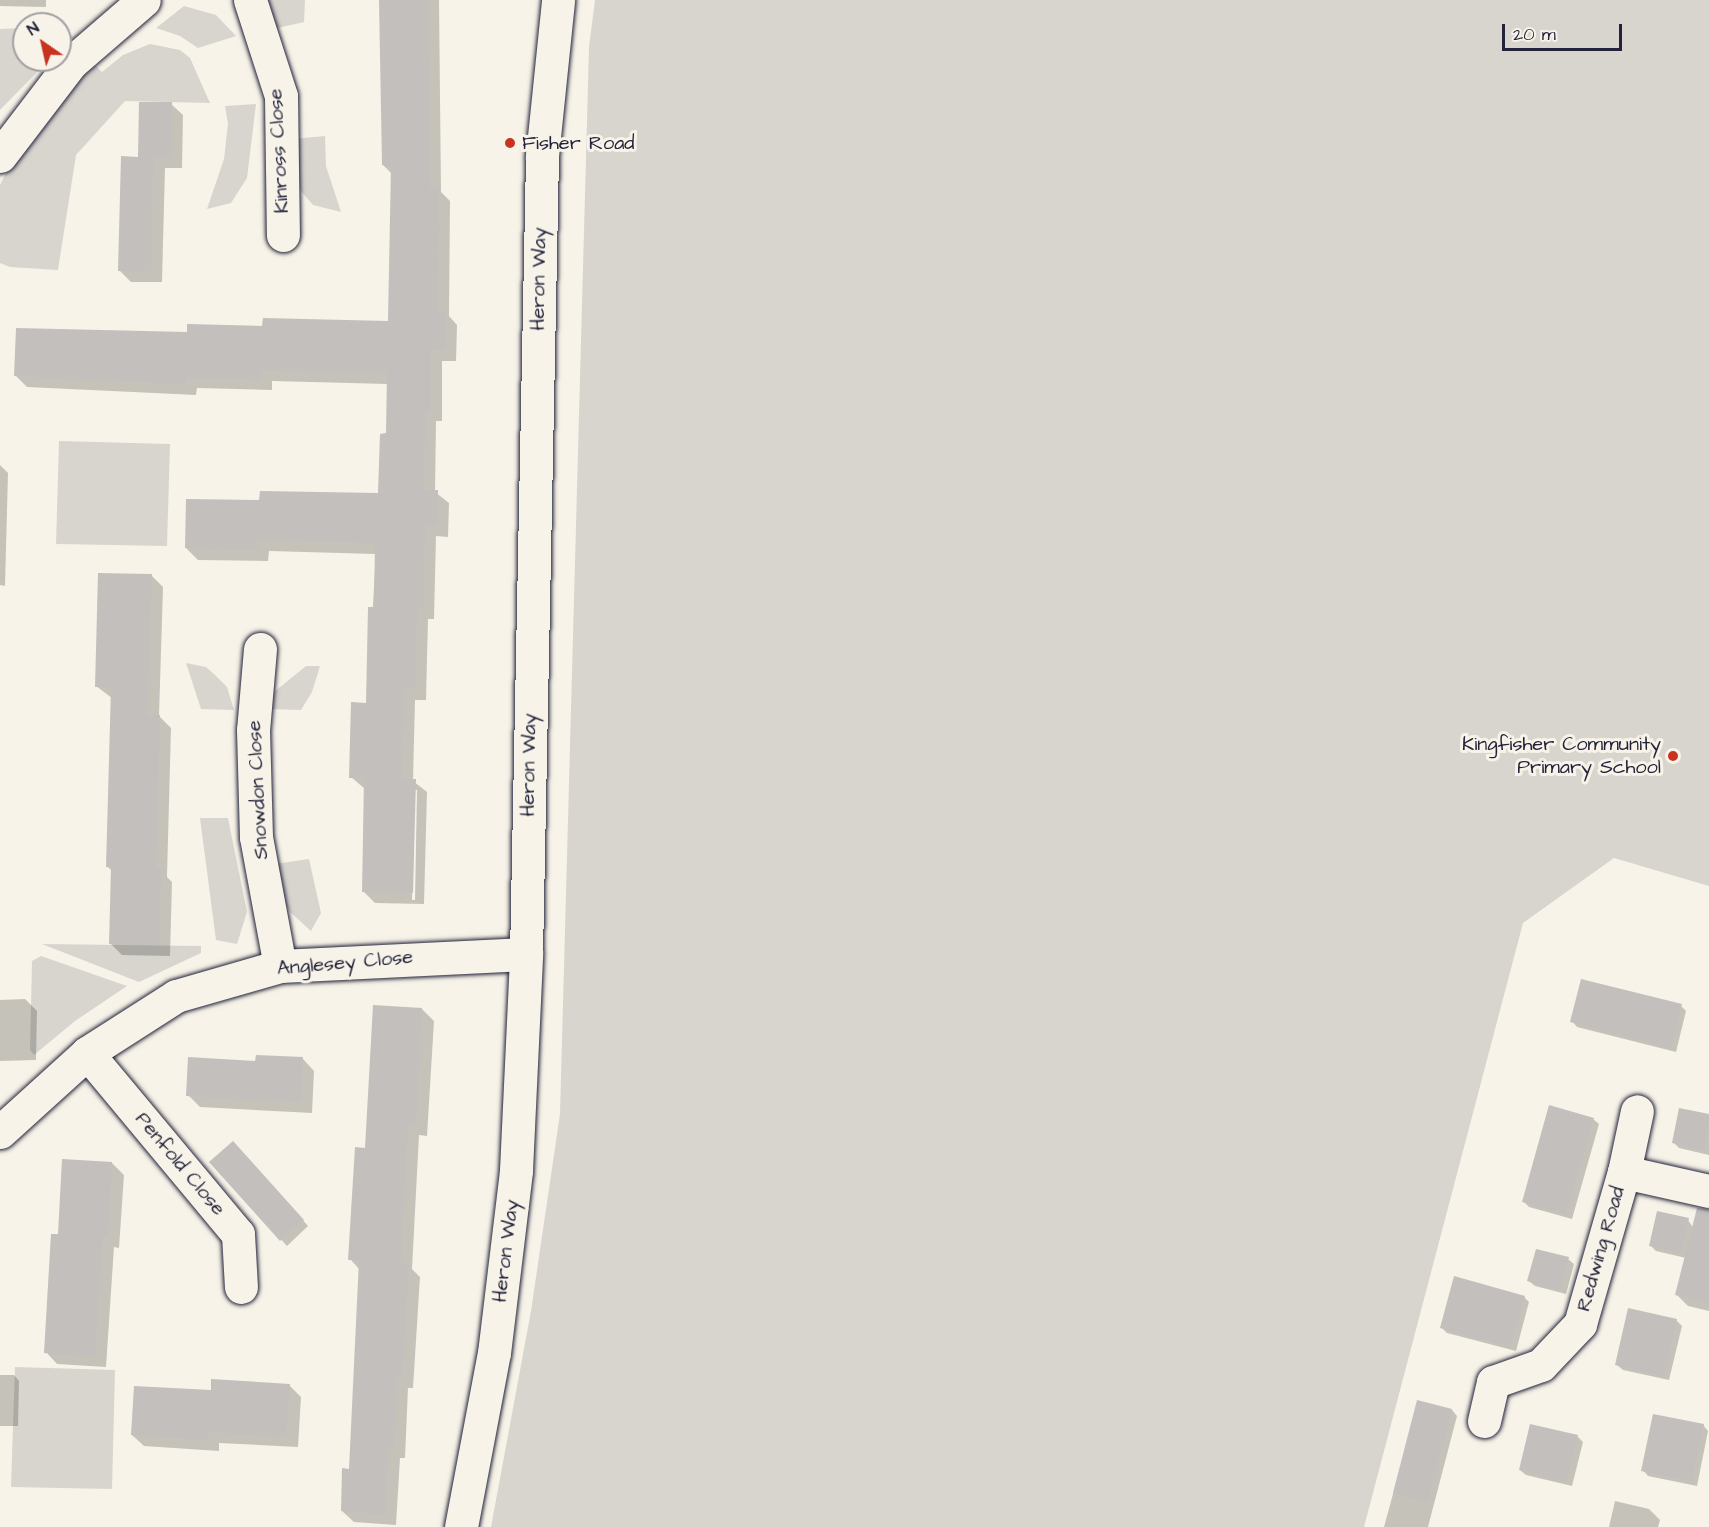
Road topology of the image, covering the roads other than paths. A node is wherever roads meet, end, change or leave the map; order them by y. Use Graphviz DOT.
graph roads {
  1 [pos="144,0"];
  2 [pos="250,0"];
  3 [pos="558,0"];
  4 [pos="0,156"];
  5 [pos="283,234"];
  6 [pos="260,650"];
  7 [pos="526,954"];
  8 [pos="280,966"];
  9 [pos="87,1053"];
  10 [pos="1637,1111"];
  11 [pos="0,1132"];
  12 [pos="1624,1172"];
  13 [pos="1709,1191"];
  14 [pos="241,1287"];
  15 [pos="1484,1421"];
  16 [pos="461,1527"];
  1 -- 4 [label="street"];
  2 -- 5 [label="street, Kinross Close"];
  3 -- 7 [label="street, Heron Way"];
  6 -- 8 [label="street, Snowdon Close"];
  7 -- 8 [label="street, Anglesey Close"];
  7 -- 16 [label="street, Heron Way"];
  8 -- 9 [label="street, Anglesey Close"];
  9 -- 11 [label="street, Anglesey Close"];
  9 -- 14 [label="street, Penfold Close"];
  10 -- 12 [label="street, Redwing Road"];
  12 -- 13 [label="street, Redwing Road"];
  12 -- 15 [label="street, Redwing Road"];
}
